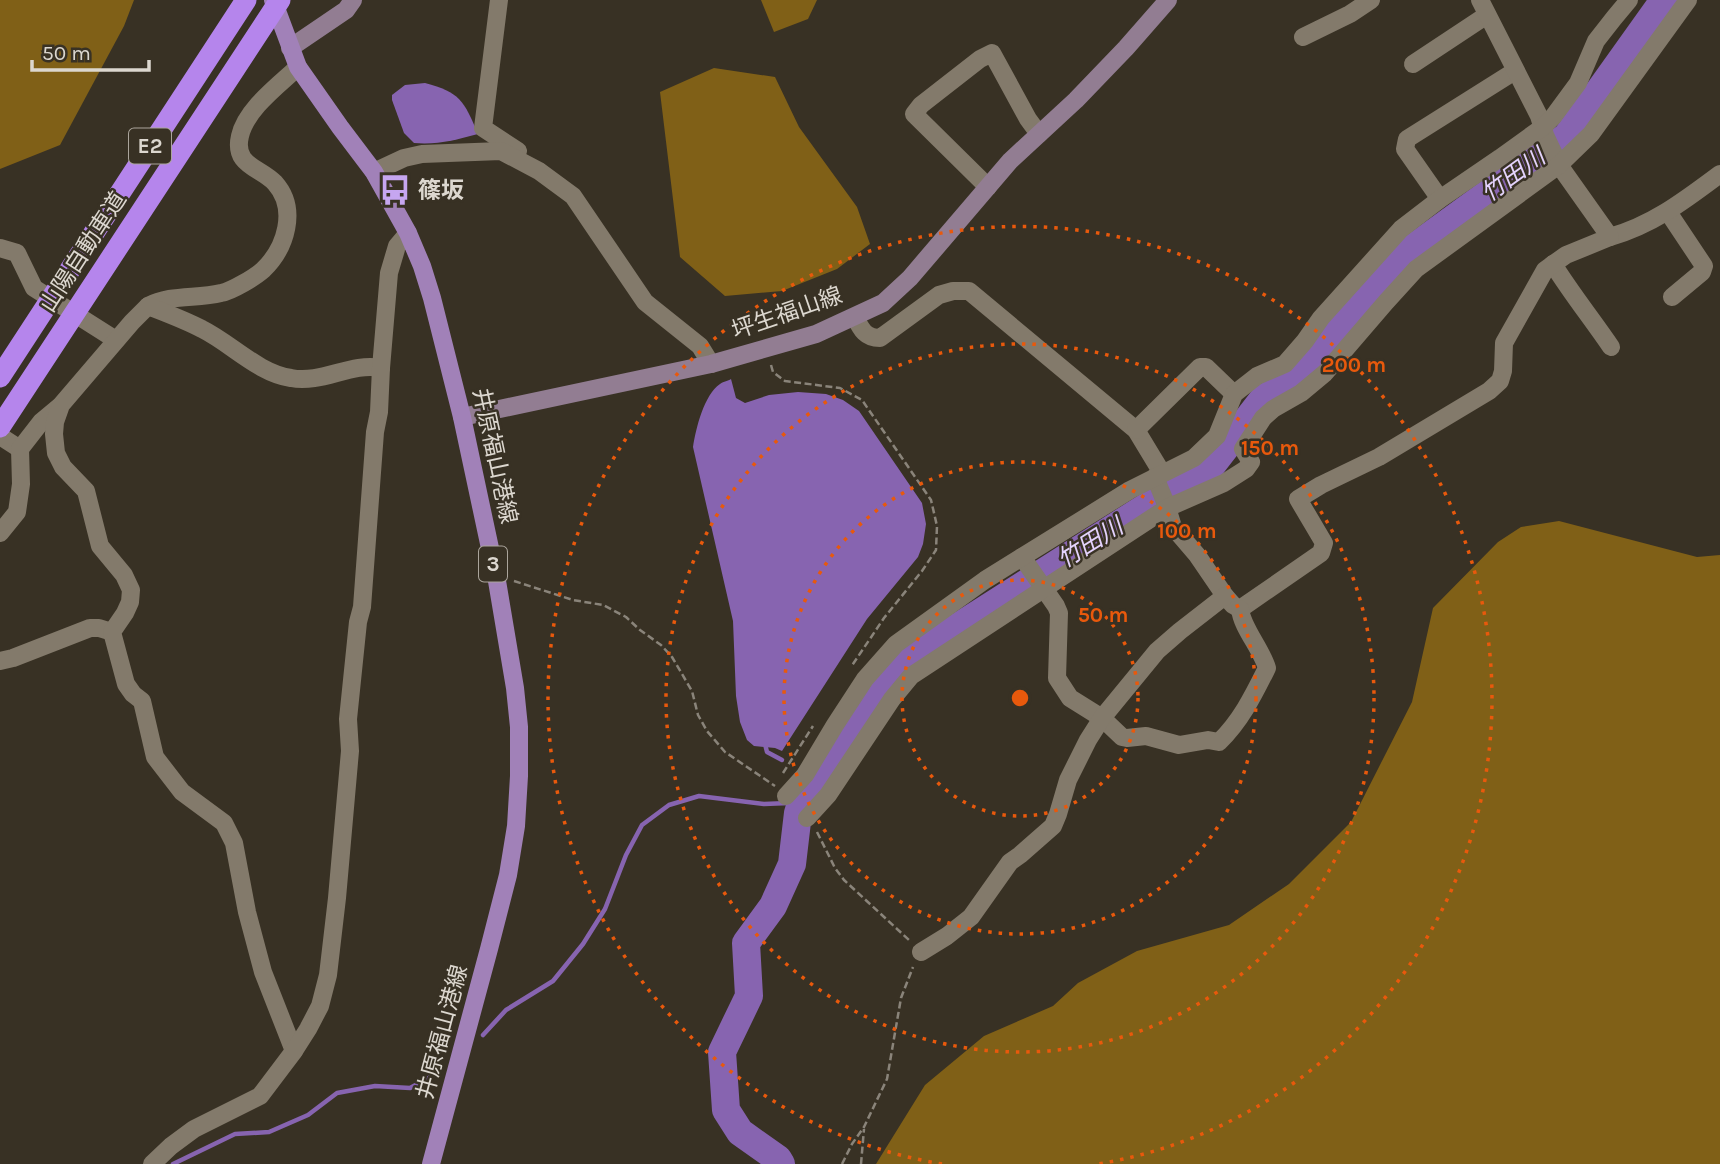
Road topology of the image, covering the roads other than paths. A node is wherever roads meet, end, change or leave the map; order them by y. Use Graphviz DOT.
graph roads {
  1 [pos="246,0"];
  2 [pos="273,0"];
  3 [pos="280,0"];
  4 [pos="353,0"];
  5 [pos="499,0"];
  6 [pos="1168,0"];
  7 [pos="1371,0"];
  8 [pos="1629,0"];
  9 [pos="1688,0"];
  10 [pos="1346,7"];
  11 [pos="1484,7"];
  12 [pos="1303,37"];
  13 [pos="290,48"];
  14 [pos="1413,64"];
  15 [pos="298,67"];
  16 [pos="1515,71"];
  17 [pos="1544,131"];
  18 [pos="1039,134"];
  19 [pos="1558,162"];
  20 [pos="374,172"];
  21 [pos="539,172"];
  22 [pos="1720,174"];
  23 [pos="988,187"];
  24 [pos="1440,199"];
  25 [pos="1668,212"];
  26 [pos="408,233"];
  27 [pos="1610,237"];
  28 [pos="0,248"];
  29 [pos="1553,264"];
  30 [pos="1672,296"];
  31 [pos="148,306"];
  32 [pos="855,317"];
  33 [pos="116,340"];
  34 [pos="52,346"];
  35 [pos="1611,347"];
  36 [pos="710,364"];
  37 [pos="381,368"];
  38 [pos="0,377"];
  39 [pos="1234,394"];
  40 [pos="61,405"];
  41 [pos="462,417"];
  42 [pos="0,427"];
  43 [pos="1136,430"];
  44 [pos="0,436"];
  45 [pos="1218,437"];
  46 [pos="7,445"];
  47 [pos="1242,448"];
  48 [pos="1158,478"];
  49 [pos="1167,506"];
  50 [pos="0,533"];
  51 [pos="1025,559"];
  52 [pos="1042,586"];
  53 [pos="1225,596"];
  54 [pos="1240,608"];
  55 [pos="112,632"];
  56 [pos="0,662"];
  57 [pos="1102,718"];
  58 [pos="786,796"];
  59 [pos="807,818"];
  60 [pos="921,952"];
  61 [pos="294,1051"];
  62 [pos="152,1164"];
  63 [pos="431,1164"];
  1 -- 38 [label="highway, 山陽自動車道 / E2"];
  2 -- 13 [label="main road, 井原福山港線 / 3"];
  3 -- 34 [label="highway, 山陽自動車道 / E2"];
  4 -- 13 [label="main road"];
  5 -- 21 [label="street"];
  6 -- 18 [label="main road, 坪生福山線"];
  7 -- 10 [label="street"];
  8 -- 17 [label="street"];
  9 -- 19 [label="street"];
  10 -- 12 [label="street"];
  11 -- 14 [label="street"];
  11 -- 16 [label="street"];
  13 -- 15 [label="main road, 井原福山港線 / 3"];
  15 -- 20 [label="main road, 井原福山港線 / 3"];
  15 -- 31 [label="street"];
  16 -- 17 [label="street"];
  16 -- 24 [label="street"];
  17 -- 19 [label="street"];
  17 -- 24 [label="street"];
  18 -- 23 [label="main road, 坪生福山線"];
  18 -- 23 [label="street"];
  19 -- 27 [label="street"];
  19 -- 47 [label="street"];
  20 -- 21 [label="street"];
  20 -- 26 [label="main road, 井原福山港線 / 3"];
  21 -- 36 [label="street"];
  22 -- 25 [label="street"];
  23 -- 32 [label="main road, 坪生福山線"];
  24 -- 39 [label="street"];
  25 -- 27 [label="street"];
  25 -- 30 [label="street"];
  26 -- 37 [label="street"];
  26 -- 41 [label="main road, 井原福山港線 / 3"];
  27 -- 29 [label="street"];
  28 -- 33 [label="street"];
  29 -- 35 [label="street"];
  29 -- 54 [label="street"];
  31 -- 33 [label="street"];
  31 -- 37 [label="street"];
  32 -- 36 [label="main road, 坪生福山線"];
  32 -- 43 [label="street"];
  33 -- 40 [label="street"];
  34 -- 42 [label="highway, 山陽自動車道 / E2"];
  34 -- 46 [label="highway"];
  36 -- 41 [label="main road, 坪生福山線"];
  37 -- 61 [label="street"];
  39 -- 43 [label="street"];
  39 -- 45 [label="street"];
  40 -- 46 [label="street"];
  40 -- 55 [label="street"];
  41 -- 63 [label="main road, 井原福山港線 / 3"];
  43 -- 48 [label="street"];
  44 -- 46 [label="street"];
  45 -- 47 [label="street"];
  45 -- 48 [label="street"];
  46 -- 50 [label="street"];
  47 -- 49 [label="street"];
  48 -- 49 [label="street"];
  48 -- 51 [label="street"];
  49 -- 52 [label="street"];
  49 -- 53 [label="street"];
  51 -- 52 [label="street"];
  51 -- 58 [label="street"];
  52 -- 57 [label="street"];
  52 -- 59 [label="street"];
  53 -- 54 [label="street"];
  53 -- 57 [label="street"];
  54 -- 57 [label="street"];
  55 -- 56 [label="street"];
  55 -- 61 [label="street"];
  57 -- 60 [label="street"];
  61 -- 62 [label="street"];
}
